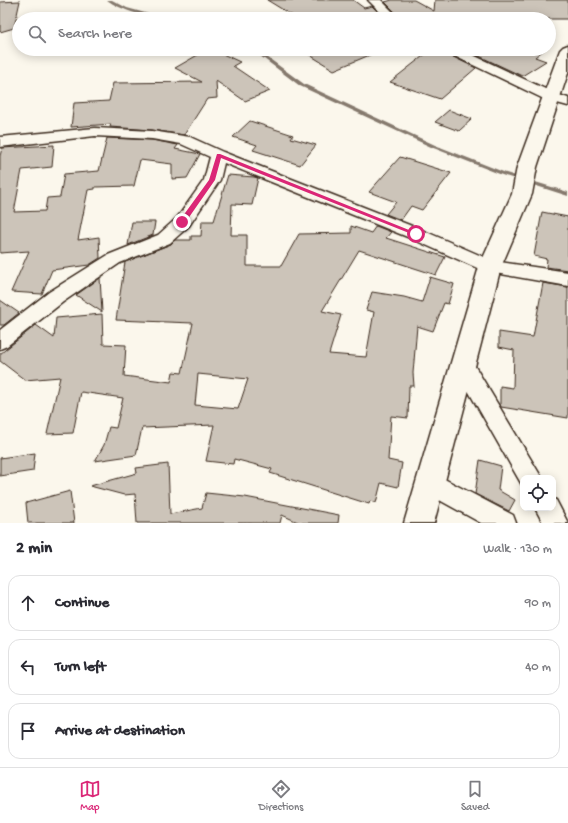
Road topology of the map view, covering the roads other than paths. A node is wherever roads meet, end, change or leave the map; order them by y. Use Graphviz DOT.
graph roads {
  1 [pos="374,0"];
  2 [pos="387,12"];
  3 [pos="568,50"];
  4 [pos="465,56"];
  5 [pos="551,97"];
  6 [pos="568,102"];
  7 [pos="0,142"];
  8 [pos="218,155"];
  9 [pos="490,267"];
  10 [pos="568,279"];
  11 [pos="0,341"];
  12 [pos="463,364"];
  13 [pos="528,475"];
  14 [pos="431,483"];
  15 [pos="549,511"];
  16 [pos="419,523"];
  17 [pos="504,523"];
  18 [pos="556,523"];
  1 -- 2 [label="street"];
  3 -- 5 [label="main road"];
  4 -- 5 [label="street"];
  5 -- 6 [label="street"];
  5 -- 9 [label="main road"];
  7 -- 8 [label="street"];
  8 -- 9 [label="street"];
  8 -- 11 [label="street"];
  9 -- 10 [label="street"];
  9 -- 12 [label="main road"];
  12 -- 13 [label="street"];
  12 -- 14 [label="main road"];
  14 -- 16 [label="main road"];
  14 -- 17 [label="street"];
  15 -- 18 [label="street"];
}
